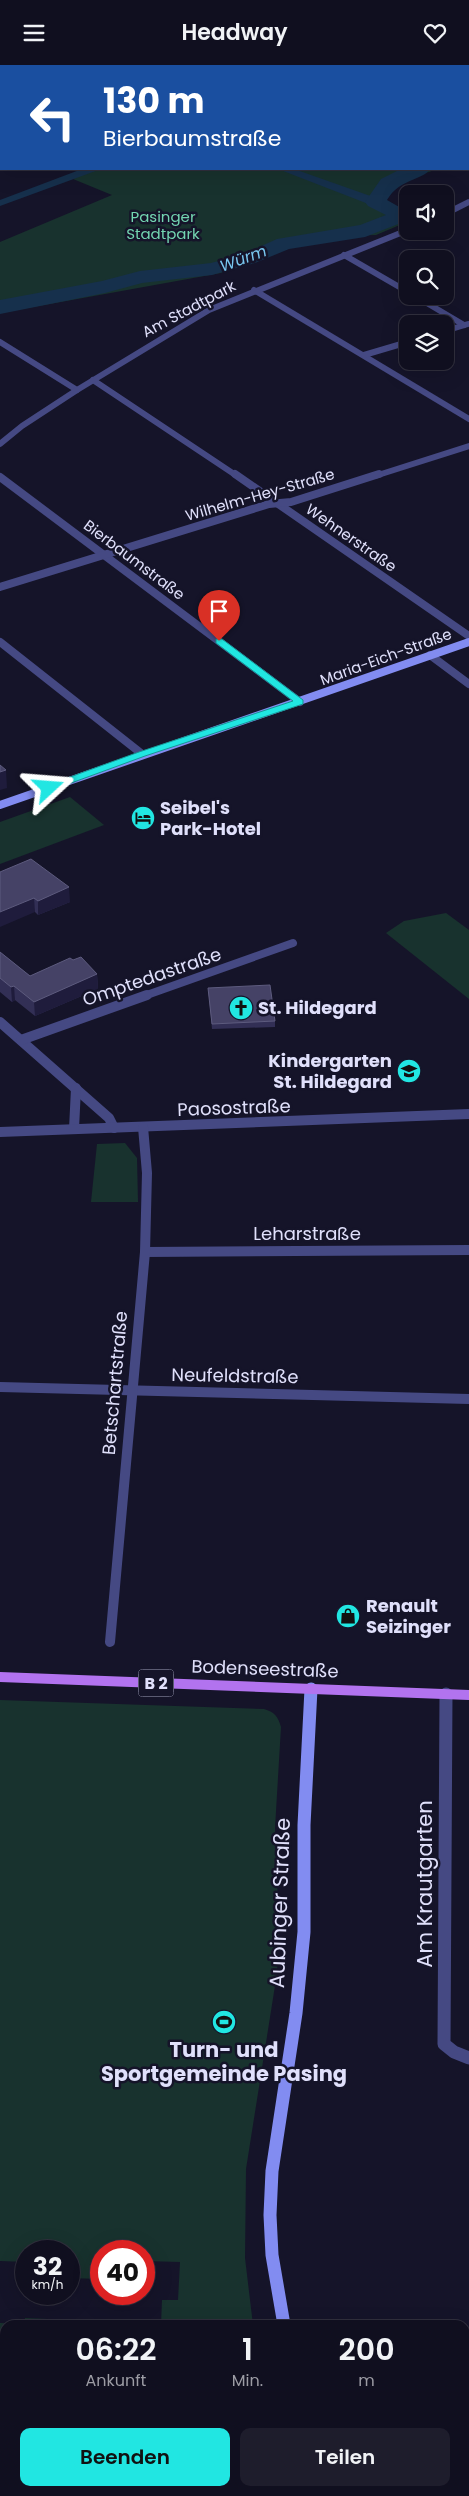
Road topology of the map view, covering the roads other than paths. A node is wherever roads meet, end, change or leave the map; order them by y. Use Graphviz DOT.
graph roads {
  1 [pos="469,202"];
  2 [pos="461,207"];
  3 [pos="454,210"];
  4 [pos="469,211"];
  5 [pos="399,234"];
  6 [pos="344,255"];
  7 [pos="399,287"];
  8 [pos="254,290"];
  9 [pos="431,305"];
  10 [pos="466,324"];
  11 [pos="454,328"];
  12 [pos="0,342"];
  13 [pos="399,345"];
  14 [pos="364,355"];
  15 [pos="93,380"];
  16 [pos="77,390"];
  17 [pos="469,419"];
  18 [pos="0,444"];
  19 [pos="469,446"];
  20 [pos="0,477"];
  21 [pos="278,503"];
  22 [pos="104,555"];
  23 [pos="0,587"];
  24 [pos="469,636"];
  25 [pos="0,642"];
  26 [pos="469,642"];
  27 [pos="430,655"];
  28 [pos="469,684"];
  29 [pos="300,702"];
  30 [pos="142,754"];
  31 [pos="0,805"];
  32 [pos="293,943"];
  33 [pos="0,1022"];
  34 [pos="21,1040"];
  35 [pos="76,1088"];
  36 [pos="469,1114"];
  37 [pos="143,1127"];
  38 [pos="114,1128"];
  39 [pos="74,1129"];
  40 [pos="0,1132"];
  41 [pos="469,1250"];
  42 [pos="145,1251"];
  43 [pos="0,1387"];
  44 [pos="131,1391"];
  45 [pos="469,1399"];
  46 [pos="110,1642"];
  47 [pos="0,1677"];
  48 [pos="311,1689"];
  49 [pos="446,1694"];
  50 [pos="469,1695"];
  51 [pos="469,2058"];
  52 [pos="283,2320"];
  1 -- 2 [label="street"];
  2 -- 3 [label="street"];
  2 -- 4 [label="street"];
  5 -- 6 [label="street, Am Stadtpark"];
  6 -- 7 [label="street"];
  6 -- 8 [label="street, Am Stadtpark"];
  8 -- 14 [label="street"];
  8 -- 15 [label="street, Am Stadtpark"];
  9 -- 10 [label="street"];
  10 -- 11 [label="street"];
  12 -- 16 [label="street"];
  13 -- 14 [label="street"];
  14 -- 17 [label="street"];
  15 -- 16 [label="street, Am Stadtpark"];
  15 -- 21 [label="street, Wehnerstraße"];
  16 -- 18 [label="street, Am Stadtpark"];
  19 -- 21 [label="street, Wilhelm-Hey-Straße"];
  20 -- 22 [label="street, Bierbaumstraße"];
  21 -- 22 [label="street, Wilhelm-Hey-Straße"];
  21 -- 24 [label="street, Wehnerstraße"];
  22 -- 23 [label="street, Wilhelm-Hey-Straße"];
  22 -- 29 [label="street, Bierbaumstraße"];
  25 -- 30 [label="street"];
  26 -- 27 [label="street, Maria-Eich-Straße"];
  27 -- 28 [label="street"];
  27 -- 29 [label="street, Maria-Eich-Straße"];
  29 -- 30 [label="street, Maria-Eich-Straße"];
  30 -- 31 [label="street, Maria-Eich-Straße"];
  32 -- 34 [label="street, Omptedastraße"];
  33 -- 34 [label="street"];
  34 -- 35 [label="street"];
  35 -- 38 [label="street"];
  35 -- 39 [label="street"];
  36 -- 37 [label="street, Paosostraße"];
  37 -- 38 [label="street, Paosostraße"];
  37 -- 42 [label="street, Betschartstraße"];
  38 -- 39 [label="street, Paosostraße"];
  39 -- 40 [label="street, Paosostraße"];
  41 -- 42 [label="street, Leharstraße"];
  42 -- 44 [label="street, Betschartstraße"];
  43 -- 44 [label="street, Neufeldstraße"];
  44 -- 45 [label="street, Neufeldstraße"];
  44 -- 46 [label="street, Betschartstraße"];
  47 -- 48 [label="main road, Bodenseestraße / B 2"];
  48 -- 49 [label="main road, Bodenseestraße / B 2"];
  48 -- 52 [label="street, Aubinger Straße"];
  49 -- 50 [label="main road, Bodenseestraße / B 2"];
  49 -- 51 [label="street, Am Krautgarten"];
}
